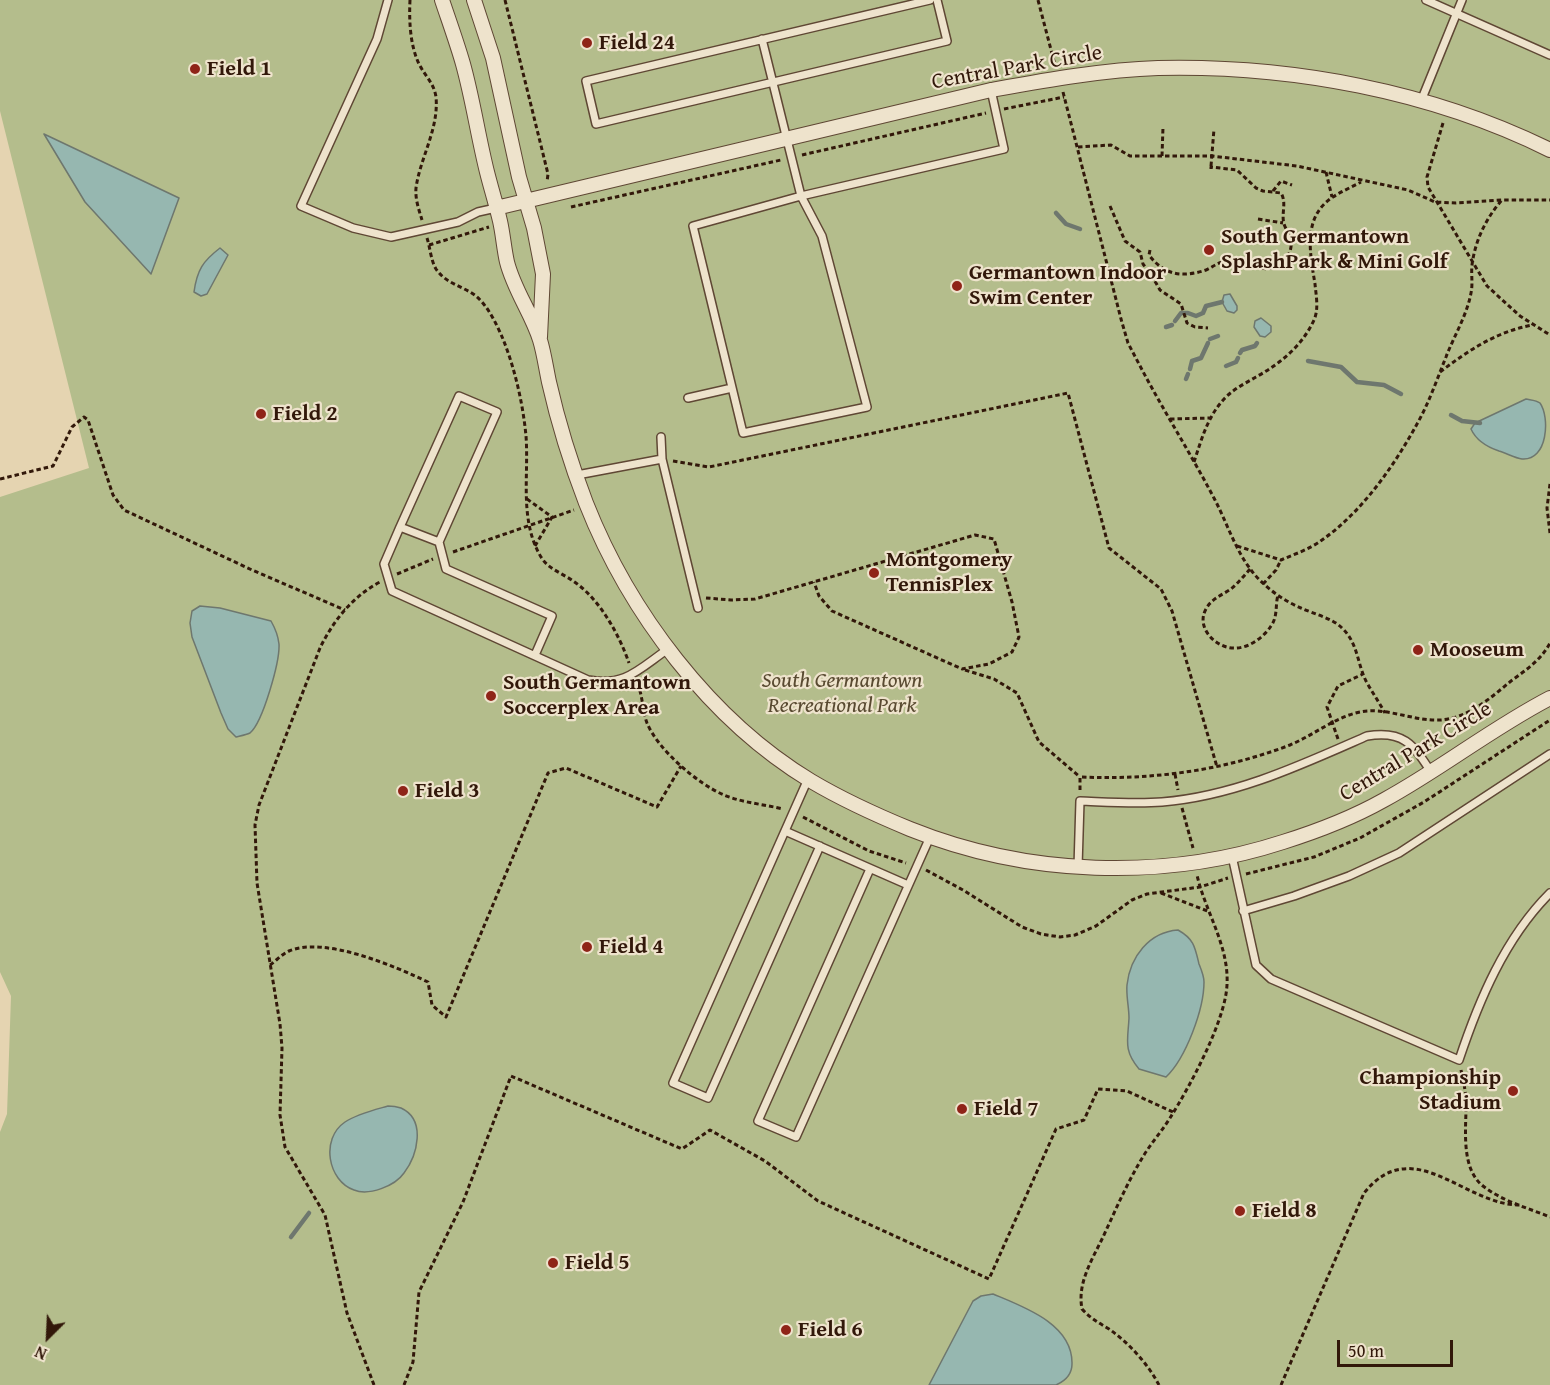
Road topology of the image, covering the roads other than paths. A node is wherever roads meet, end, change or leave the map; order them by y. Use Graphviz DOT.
graph roads {
  1 [pos="388,0"];
  2 [pos="442,0"];
  3 [pos="474,0"];
  4 [pos="930,0"];
  5 [pos="938,0"];
  6 [pos="1426,0"];
  7 [pos="1462,0"];
  8 [pos="1456,13"];
  9 [pos="762,39"];
  10 [pos="1550,55"];
  11 [pos="772,82"];
  12 [pos="992,90"];
  13 [pos="1421,101"];
  14 [pos="785,139"];
  15 [pos="1550,150"];
  16 [pos="801,196"];
  17 [pos="526,201"];
  18 [pos="496,208"];
  19 [pos="540,339"];
  20 [pos="732,388"];
  21 [pos="688,398"];
  22 [pos="661,437"];
  23 [pos="662,459"];
  24 [pos="577,475"];
  25 [pos="400,526"];
  26 [pos="439,542"];
  27 [pos="698,608"];
  28 [pos="668,649"];
  29 [pos="535,656"];
  30 [pos="1550,698"];
  31 [pos="1550,754"];
  32 [pos="1431,772"];
  33 [pos="808,779"];
  34 [pos="785,831"];
  35 [pos="930,837"];
  36 [pos="820,846"];
  37 [pos="1232,856"];
  38 [pos="1078,867"];
  39 [pos="870,869"];
  40 [pos="908,885"];
  41 [pos="1550,893"];
  42 [pos="1244,911"];
  1 -- 18 [label="lane"];
  2 -- 18 [label="street, Central Park Circle"];
  3 -- 17 [label="street, Central Park Circle"];
  4 -- 9 [label="lane"];
  5 -- 11 [label="lane"];
  6 -- 8 [label="lane"];
  7 -- 8 [label="lane"];
  8 -- 10 [label="lane"];
  8 -- 13 [label="lane"];
  9 -- 11 [label="lane"];
  9 -- 11 [label="lane"];
  11 -- 14 [label="lane"];
  12 -- 13 [label="street, Central Park Circle"];
  12 -- 14 [label="street, Central Park Circle"];
  12 -- 16 [label="lane"];
  13 -- 15 [label="street, Central Park Circle"];
  14 -- 16 [label="lane"];
  14 -- 17 [label="street, Central Park Circle"];
  16 -- 20 [label="lane"];
  16 -- 20 [label="lane"];
  17 -- 18 [label="street, Central Park Circle"];
  17 -- 19 [label="street, Central Park Circle"];
  18 -- 19 [label="street, Central Park Circle"];
  19 -- 24 [label="street, Central Park Circle"];
  20 -- 21 [label="lane"];
  22 -- 23 [label="lane"];
  23 -- 24 [label="lane"];
  23 -- 27 [label="lane"];
  24 -- 28 [label="street, Central Park Circle"];
  25 -- 26 [label="lane"];
  25 -- 26 [label="lane"];
  25 -- 29 [label="lane"];
  26 -- 29 [label="lane"];
  28 -- 29 [label="lane"];
  28 -- 33 [label="street, Central Park Circle"];
  30 -- 32 [label="street, Central Park Circle"];
  31 -- 42 [label="lane"];
  32 -- 37 [label="street, Central Park Circle"];
  32 -- 38 [label="lane"];
  33 -- 34 [label="lane"];
  33 -- 35 [label="street, Central Park Circle"];
  34 -- 36 [label="lane"];
  34 -- 36 [label="lane"];
  35 -- 38 [label="street, Central Park Circle"];
  35 -- 40 [label="lane"];
  36 -- 39 [label="lane"];
  37 -- 38 [label="street, Central Park Circle"];
  37 -- 42 [label="lane"];
  39 -- 40 [label="lane"];
  39 -- 40 [label="lane"];
  41 -- 42 [label="lane"];
}
